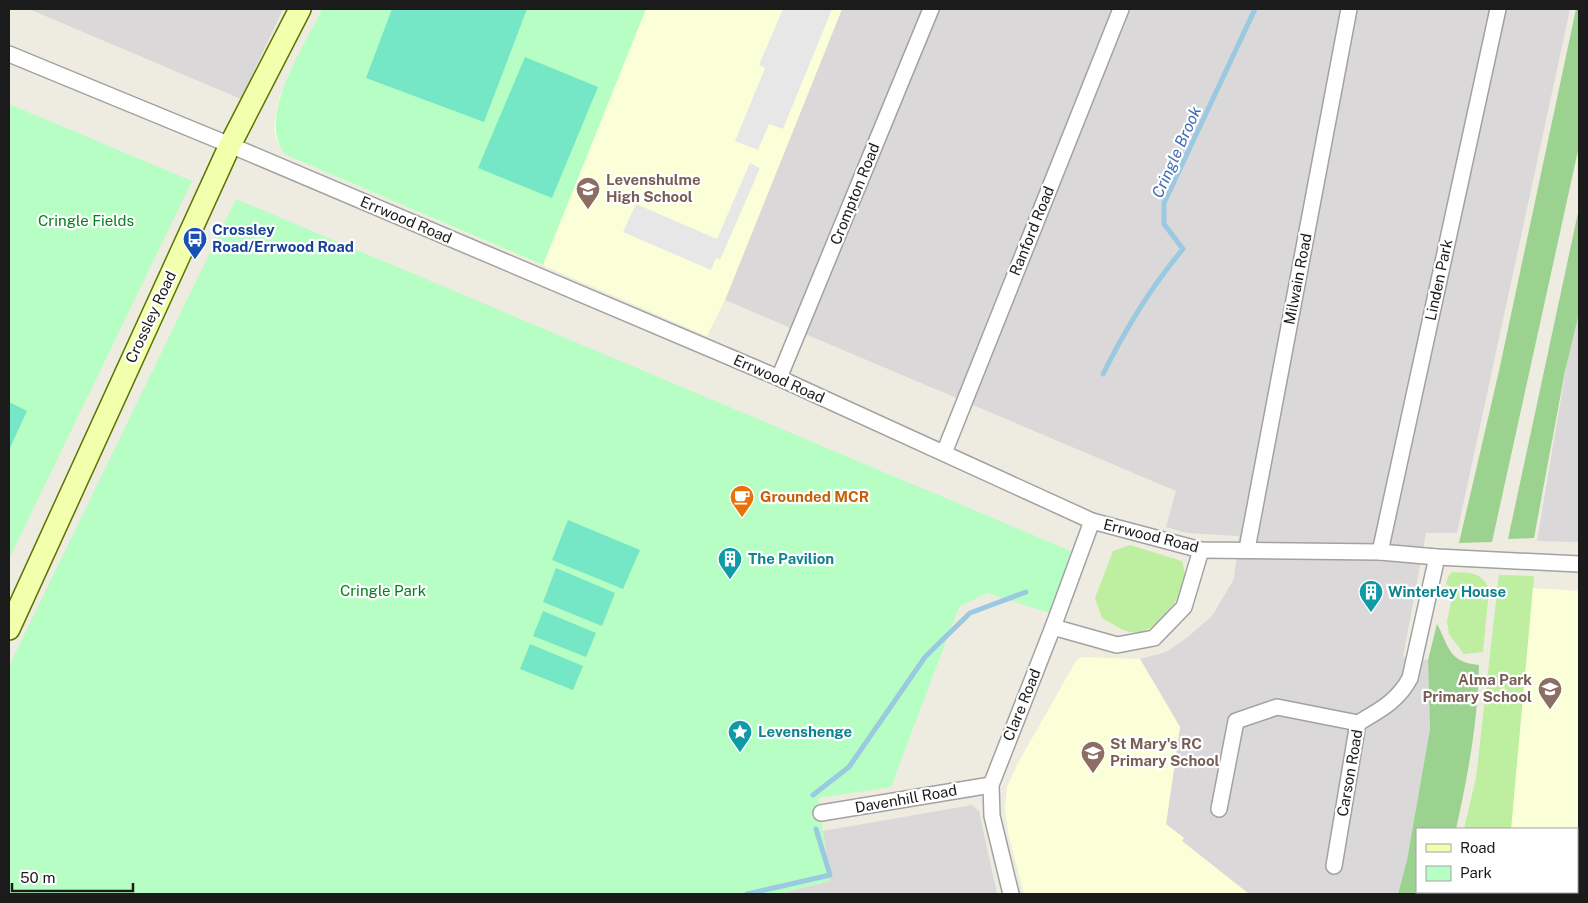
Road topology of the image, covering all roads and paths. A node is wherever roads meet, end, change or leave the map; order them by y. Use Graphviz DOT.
graph roads {
  1 [pos="300,9"];
  2 [pos="931,9"];
  3 [pos="1121,9"];
  4 [pos="1349,9"];
  5 [pos="1498,9"];
  6 [pos="9,54"];
  7 [pos="230,144"];
  8 [pos="779,378"];
  9 [pos="944,453"];
  10 [pos="1092,521"];
  11 [pos="1247,549"];
  12 [pos="1201,550"];
  13 [pos="1380,552"];
  14 [pos="1437,558"];
  15 [pos="1579,564"];
  16 [pos="1053,627"];
  17 [pos="9,629"];
  18 [pos="1358,723"];
  19 [pos="991,785"];
  20 [pos="1219,809"];
  21 [pos="821,813"];
  22 [pos="1334,866"];
  23 [pos="1012,894"];
  1 -- 7 [label="street, Crossley Road"];
  2 -- 8 [label="street, Crompton Road"];
  3 -- 9 [label="street, Ranford Road"];
  4 -- 11 [label="street, Milwain Road"];
  5 -- 13 [label="street, Linden Park"];
  6 -- 7 [label="street, Errwood Road"];
  7 -- 8 [label="street, Errwood Road"];
  7 -- 17 [label="street, Crossley Road"];
  8 -- 9 [label="street, Errwood Road"];
  9 -- 10 [label="street, Errwood Road"];
  10 -- 12 [label="street, Errwood Road"];
  10 -- 16 [label="street, Clare Road"];
  11 -- 12 [label="street, Errwood Road"];
  11 -- 13 [label="street, Errwood Road"];
  12 -- 16 [label="street"];
  13 -- 14 [label="street, Errwood Road"];
  14 -- 15 [label="street, Errwood Road"];
  14 -- 18 [label="street, Carson Road"];
  16 -- 19 [label="street, Clare Road"];
  18 -- 20 [label="street"];
  18 -- 22 [label="street, Carson Road"];
  19 -- 21 [label="street, Davenhill Road"];
  19 -- 23 [label="street, Clare Road"];
}
